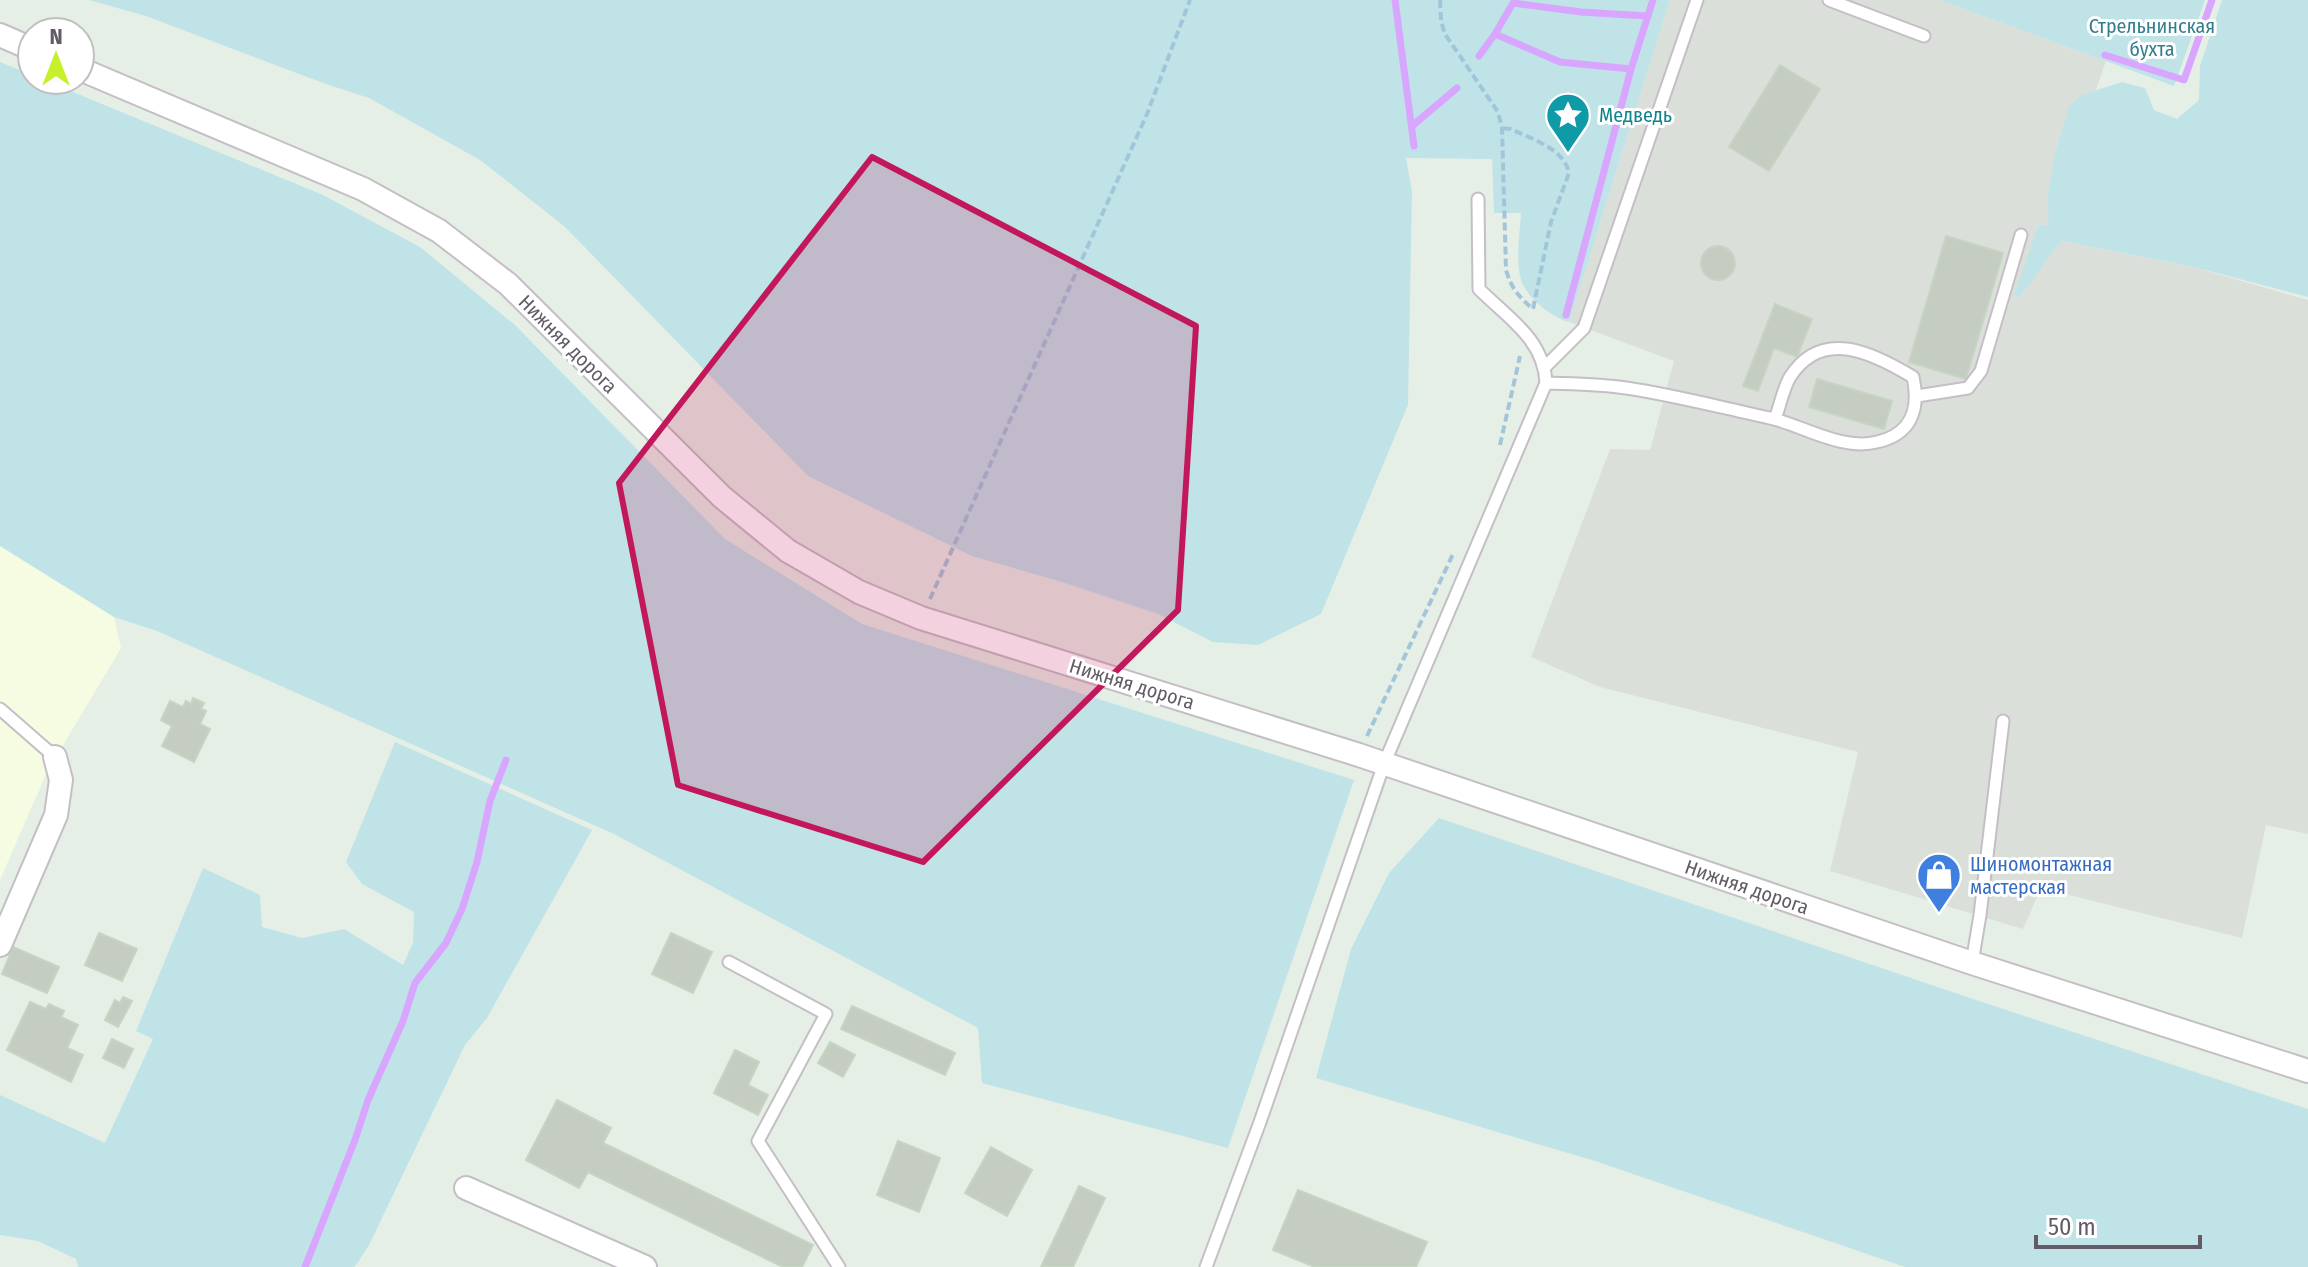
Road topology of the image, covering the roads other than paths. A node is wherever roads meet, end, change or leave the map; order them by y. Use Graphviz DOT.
graph roads {
  1 [pos="1697,0"];
  2 [pos="1829,0"];
  3 [pos="1924,36"];
  4 [pos="96,76"];
  5 [pos="1478,199"];
  6 [pos="2021,235"];
  7 [pos="1545,367"];
  8 [pos="1546,383"];
  9 [pos="1917,396"];
  10 [pos="1775,419"];
  11 [pos="0,709"];
  12 [pos="2003,721"];
  13 [pos="55,757"];
  14 [pos="1384,764"];
  15 [pos="0,945"];
  16 [pos="729,962"];
  17 [pos="1972,963"];
  18 [pos="2308,1071"];
  19 [pos="466,1188"];
  20 [pos="645,1267"];
  21 [pos="839,1267"];
  22 [pos="1206,1267"];
  1 -- 7 [label="lane"];
  2 -- 3 [label="lane"];
  4 -- 14 [label="street, Нижняя дорога"];
  5 -- 7 [label="lane"];
  6 -- 9 [label="lane"];
  7 -- 8 [label="lane"];
  8 -- 10 [label="lane"];
  8 -- 14 [label="lane"];
  9 -- 10 [label="lane"];
  9 -- 10 [label="lane"];
  11 -- 13 [label="lane"];
  12 -- 17 [label="lane"];
  13 -- 15 [label="street"];
  14 -- 17 [label="street, Нижняя дорога"];
  14 -- 22 [label="lane"];
  16 -- 21 [label="lane"];
  17 -- 18 [label="street, Нижняя дорога"];
  19 -- 20 [label="street"];
}
